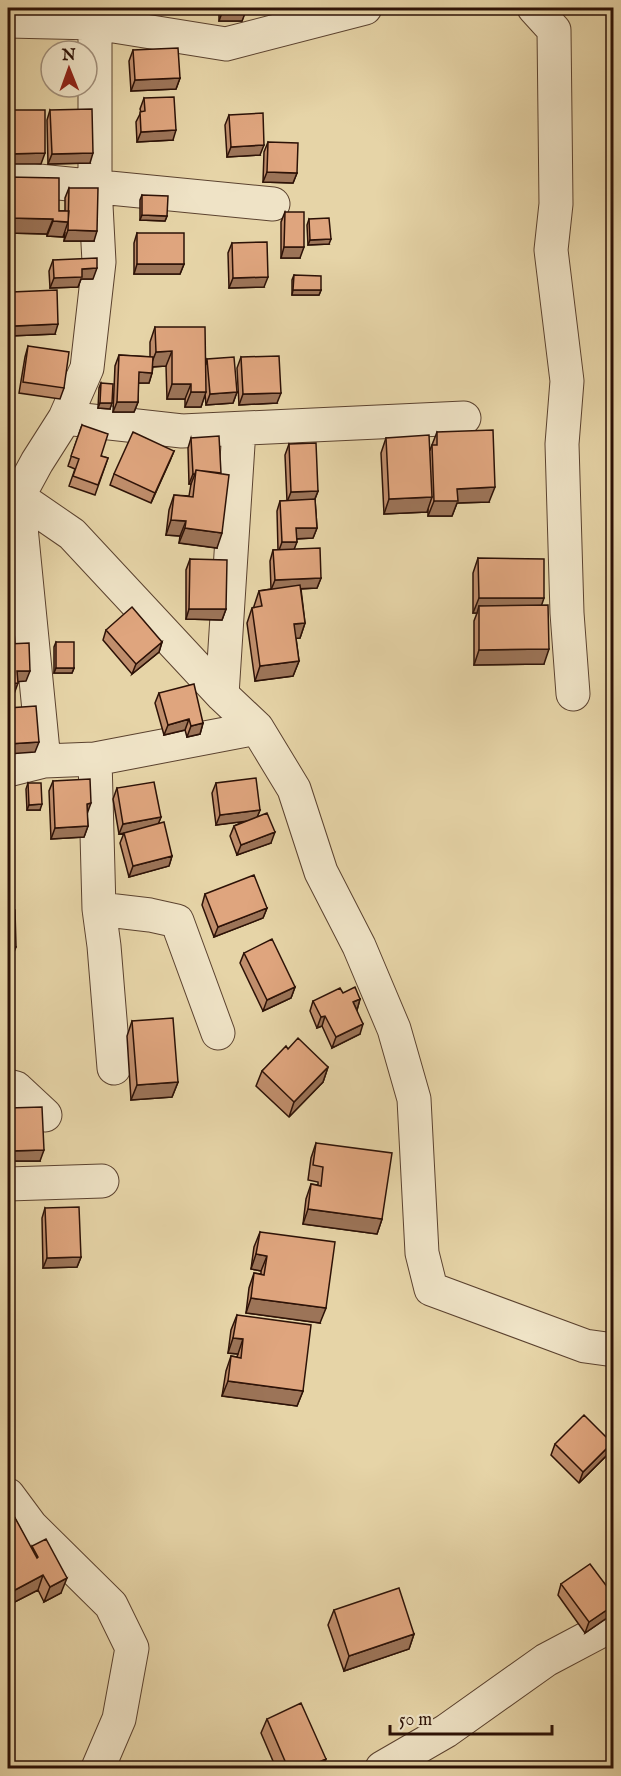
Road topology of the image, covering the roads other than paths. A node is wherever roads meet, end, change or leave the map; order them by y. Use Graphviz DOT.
graph roads {
  1 [pos="365,8"];
  2 [pos="534,8"];
  3 [pos="95,15"];
  4 [pos="8,21"];
  5 [pos="8,178"];
  6 [pos="95,186"];
  7 [pos="273,204"];
  8 [pos="65,418"];
  9 [pos="464,418"];
  10 [pos="239,429"];
  11 [pos="13,494"];
  12 [pos="573,693"];
  13 [pos="222,695"];
  14 [pos="257,728"];
  15 [pos="95,759"];
  16 [pos="44,761"];
  17 [pos="8,770"];
  18 [pos="99,909"];
  19 [pos="218,1033"];
  20 [pos="114,1068"];
  21 [pos="8,1086"];
  22 [pos="45,1115"];
  23 [pos="102,1181"];
  24 [pos="8,1184"];
  25 [pos="614,1350"];
  26 [pos="8,1495"];
  27 [pos="614,1624"];
  28 [pos="98,1768"];
  29 [pos="382,1768"];
  1 -- 3 [label="street"];
  2 -- 12 [label="street"];
  3 -- 4 [label="street"];
  3 -- 6 [label="street"];
  5 -- 6 [label="street"];
  6 -- 7 [label="street"];
  6 -- 8 [label="street"];
  8 -- 10 [label="street"];
  8 -- 11 [label="street"];
  9 -- 10 [label="street"];
  10 -- 13 [label="street"];
  11 -- 13 [label="street"];
  11 -- 16 [label="street"];
  13 -- 14 [label="street"];
  14 -- 15 [label="street"];
  14 -- 25 [label="street"];
  15 -- 16 [label="street"];
  15 -- 18 [label="street"];
  16 -- 17 [label="street"];
  18 -- 19 [label="street"];
  18 -- 20 [label="street"];
  21 -- 22 [label="street"];
  23 -- 24 [label="street"];
  26 -- 28 [label="street"];
  27 -- 29 [label="street"];
}
